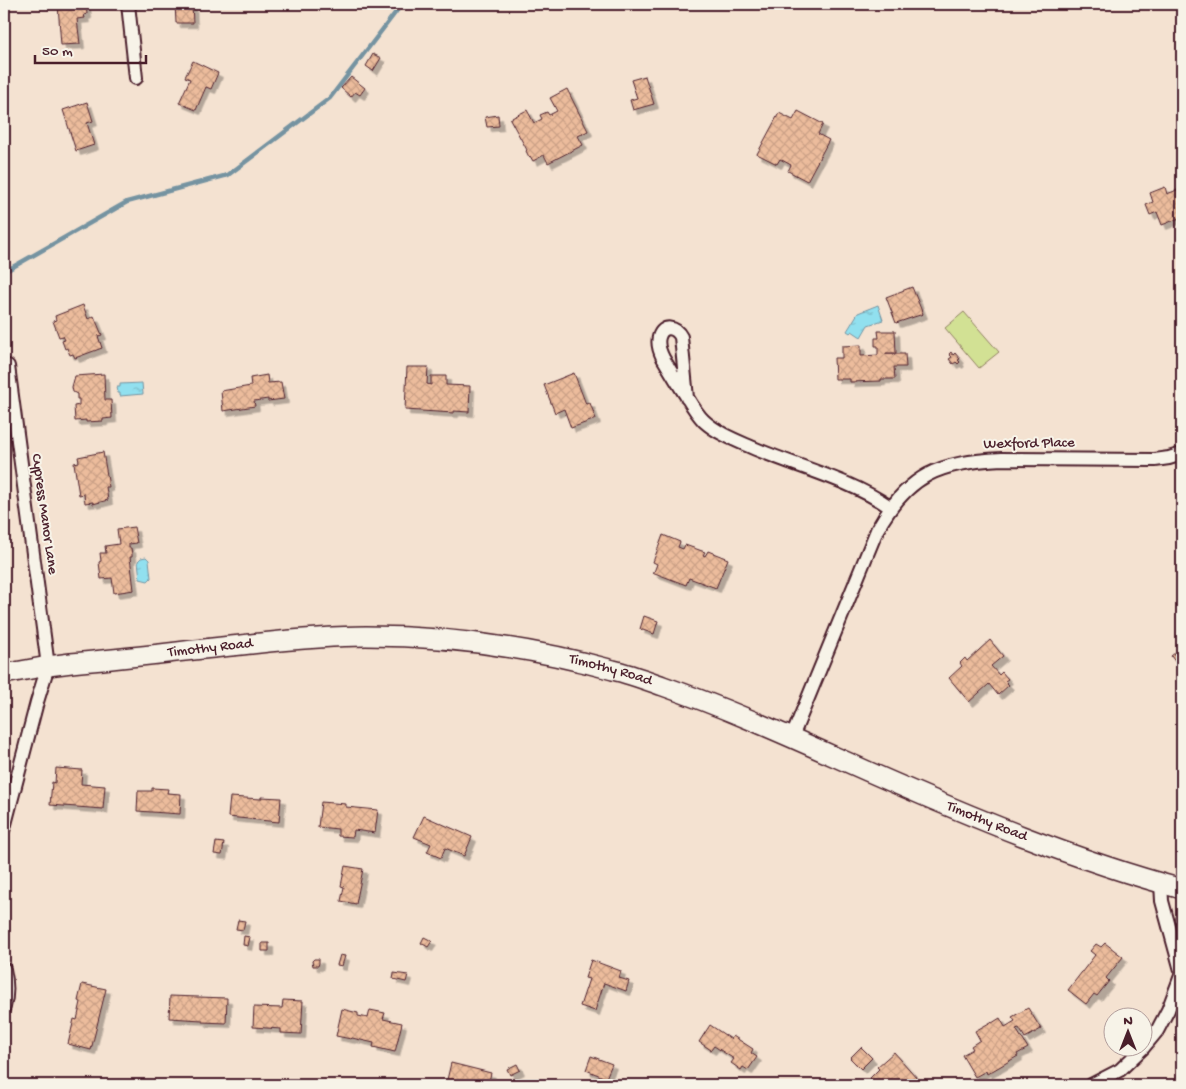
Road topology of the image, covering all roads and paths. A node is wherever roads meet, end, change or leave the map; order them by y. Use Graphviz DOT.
graph roads {
  1 [pos="128,4"];
  2 [pos="136,78"];
  3 [pos="8,366"];
  4 [pos="687,398"];
  5 [pos="1182,454"];
  6 [pos="890,507"];
  7 [pos="48,666"];
  8 [pos="4,674"];
  9 [pos="792,737"];
  10 [pos="4,828"];
  11 [pos="1161,883"];
  12 [pos="1182,889"];
  13 [pos="4,968"];
  14 [pos="1182,973"];
  15 [pos="4,1007"];
  16 [pos="1091,1085"];
  1 -- 2 [label="street"];
  3 -- 7 [label="street, Cypress Manor Lane"];
  4 -- 4 [label="street"];
  4 -- 6 [label="street"];
  5 -- 6 [label="street, Wexford Place"];
  6 -- 9 [label="street, Wexford Place"];
  7 -- 8 [label="main road, Timothy Road"];
  7 -- 9 [label="main road, Timothy Road"];
  7 -- 10 [label="street"];
  9 -- 11 [label="main road, Timothy Road"];
  11 -- 12 [label="main road, Timothy Road"];
  11 -- 14 [label="street"];
  13 -- 15 [label="street"];
  14 -- 16 [label="street"];
}
